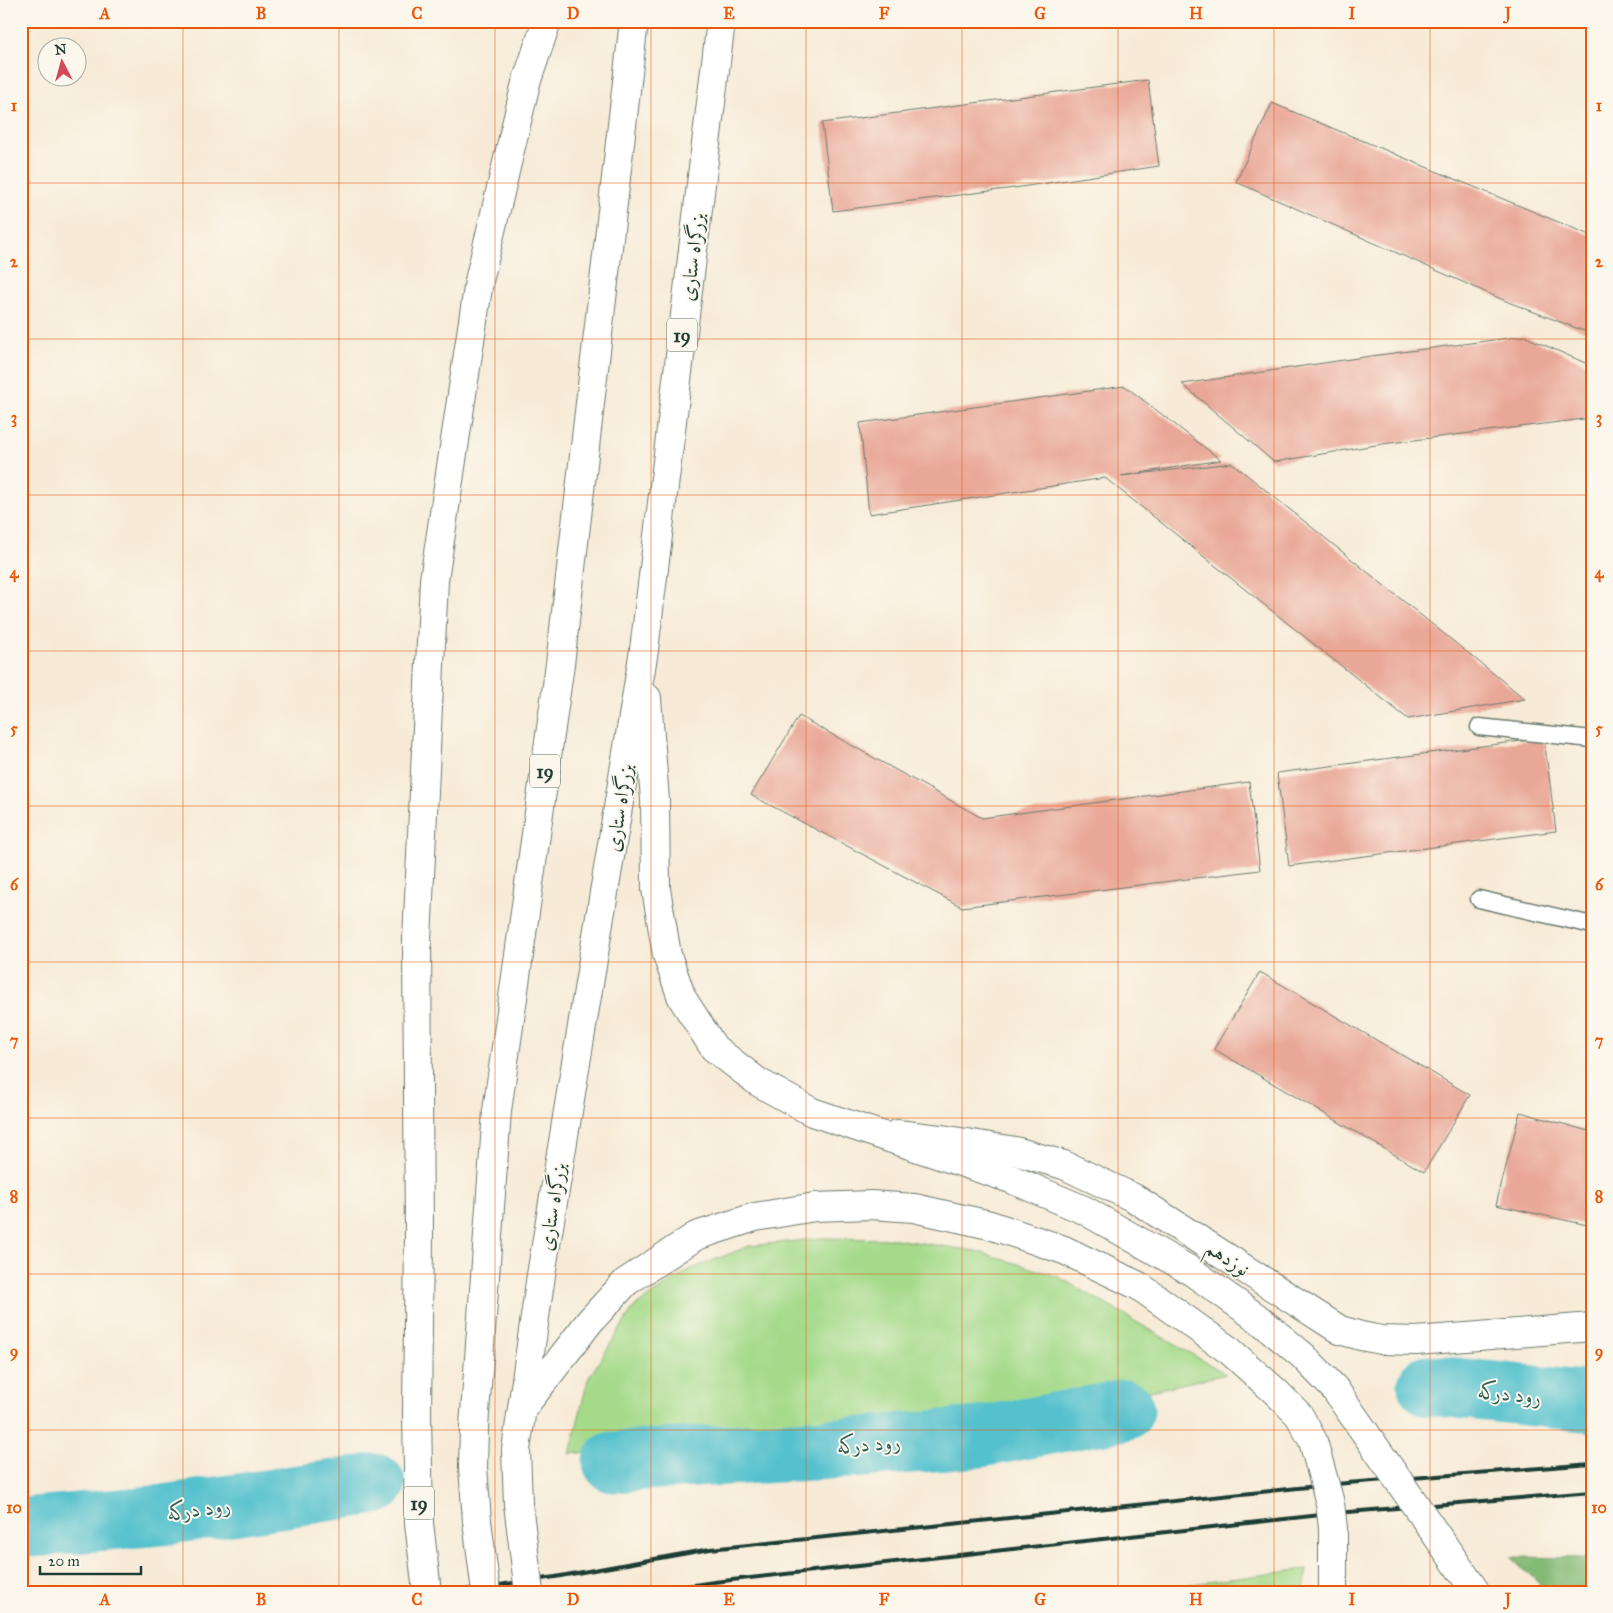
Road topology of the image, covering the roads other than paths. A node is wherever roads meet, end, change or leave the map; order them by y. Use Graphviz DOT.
graph roads {
  1 [pos="547,21"];
  2 [pos="634,21"];
  3 [pos="721,21"];
  4 [pos="644,650"];
  5 [pos="1479,727"];
  6 [pos="1592,739"];
  7 [pos="1479,899"];
  8 [pos="1592,924"];
  9 [pos="870,1131"];
  10 [pos="1592,1327"];
  11 [pos="524,1406"];
  12 [pos="427,1592"];
  13 [pos="486,1592"];
  14 [pos="529,1592"];
  15 [pos="1333,1592"];
  16 [pos="1476,1592"];
  1 -- 12 [label="main road, 19"];
  2 -- 13 [label="main road, 19, bridge"];
  3 -- 4 [label="main road, بزرگراه ستاری / 19"];
  4 -- 9 [label="main road"];
  4 -- 11 [label="main road, بزرگراه ستاری / 19"];
  5 -- 6 [label="lane"];
  7 -- 8 [label="lane"];
  9 -- 10 [label="main road, نوزدهم"];
  9 -- 16 [label="main road, bridge"];
  11 -- 14 [label="main road, بزرگراه ستاری / 19, bridge"];
  11 -- 15 [label="main road, bridge"];
}
